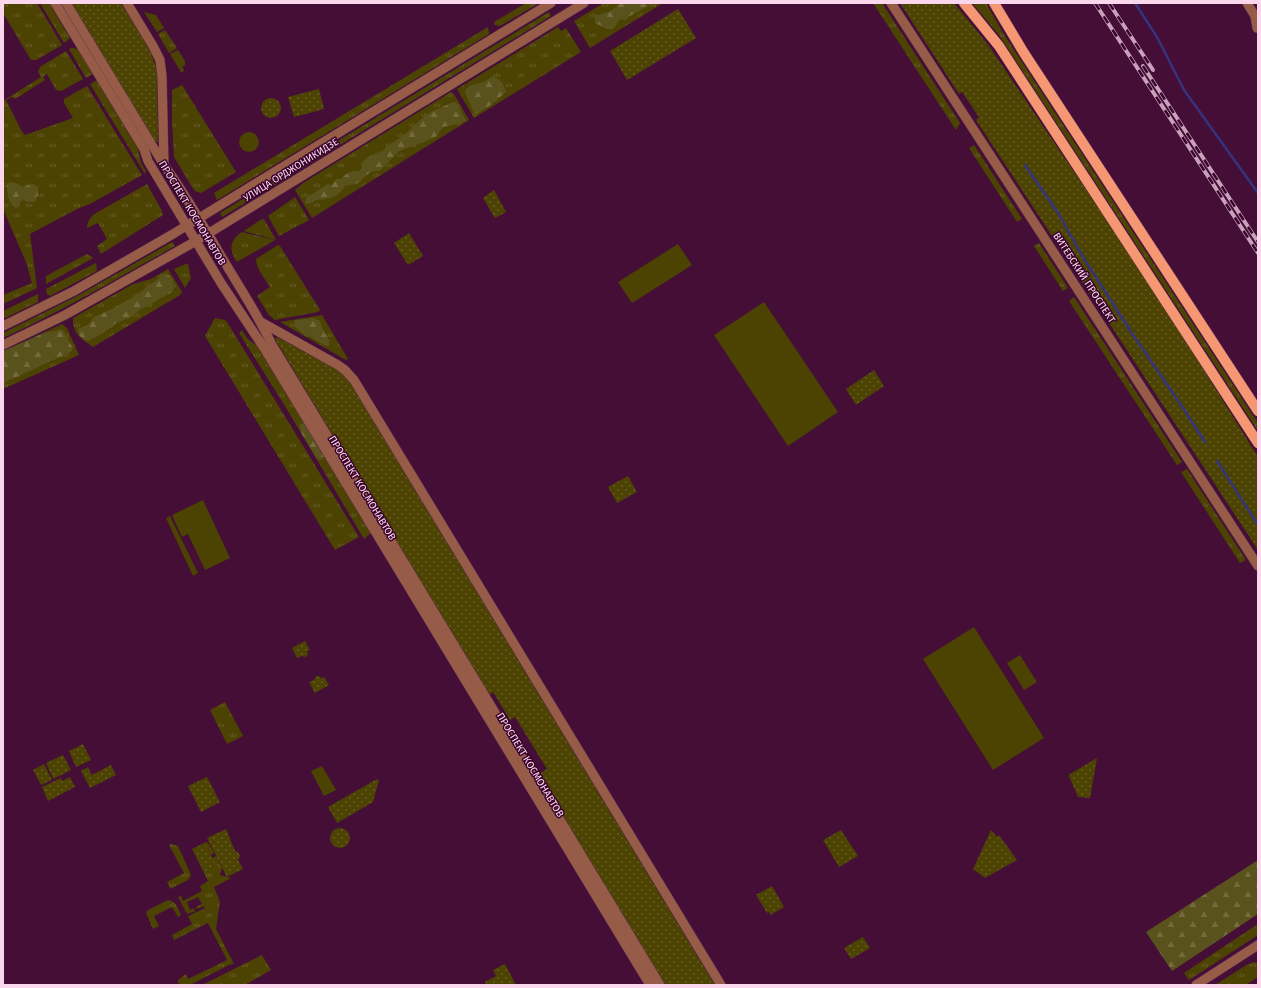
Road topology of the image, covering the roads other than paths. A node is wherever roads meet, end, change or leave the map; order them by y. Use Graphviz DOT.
graph roads {
  1 [pos="55,3"];
  2 [pos="66,3"];
  3 [pos="126,3"];
  4 [pos="551,3"];
  5 [pos="584,3"];
  6 [pos="891,3"];
  7 [pos="964,3"];
  8 [pos="994,3"];
  9 [pos="1247,3"];
  10 [pos="1257,28"];
  11 [pos="164,165"];
  12 [pos="199,218"];
  13 [pos="187,226"];
  14 [pos="208,234"];
  15 [pos="196,241"];
  16 [pos="261,322"];
  17 [pos="3,326"];
  18 [pos="3,345"];
  19 [pos="1258,411"];
  20 [pos="1258,443"];
  21 [pos="1258,566"];
  22 [pos="1258,945"];
  23 [pos="650,985"];
  24 [pos="660,985"];
  25 [pos="721,985"];
  26 [pos="1196,985"];
  1 -- 13 [label="street, ПРОСПЕКТ КОСМОНАВТОВ"];
  2 -- 11 [label="street, ПРОСПЕКТ КОСМОНАВТОВ"];
  3 -- 11 [label="street"];
  4 -- 12 [label="street, УЛИЦА ОРДЖОНИКИДЗЕ"];
  5 -- 14 [label="street, УЛИЦА ОРДЖОНИКИДЗЕ"];
  6 -- 21 [label="street, ВИТЕБСКИЙ ПРОСПЕКТ"];
  7 -- 20 [label="main road"];
  8 -- 19 [label="main road"];
  9 -- 10 [label="street"];
  11 -- 12 [label="street, ПРОСПЕКТ КОСМОНАВТОВ"];
  12 -- 13 [label="street, УЛИЦА ОРДЖОНИКИДЗЕ"];
  12 -- 14 [label="street, ПРОСПЕКТ КОСМОНАВТОВ"];
  13 -- 15 [label="street, ПРОСПЕКТ КОСМОНАВТОВ"];
  13 -- 17 [label="street, УЛИЦА ОРДЖОНИКИДЗЕ"];
  14 -- 15 [label="street, УЛИЦА ОРДЖОНИКИДЗЕ"];
  14 -- 16 [label="street, ПРОСПЕКТ КОСМОНАВТОВ"];
  15 -- 18 [label="street, УЛИЦА ОРДЖОНИКИДЗЕ"];
  15 -- 23 [label="street, ПРОСПЕКТ КОСМОНАВТОВ"];
  16 -- 24 [label="street, ПРОСПЕКТ КОСМОНАВТОВ"];
  16 -- 25 [label="street"];
  22 -- 26 [label="street"];
}
